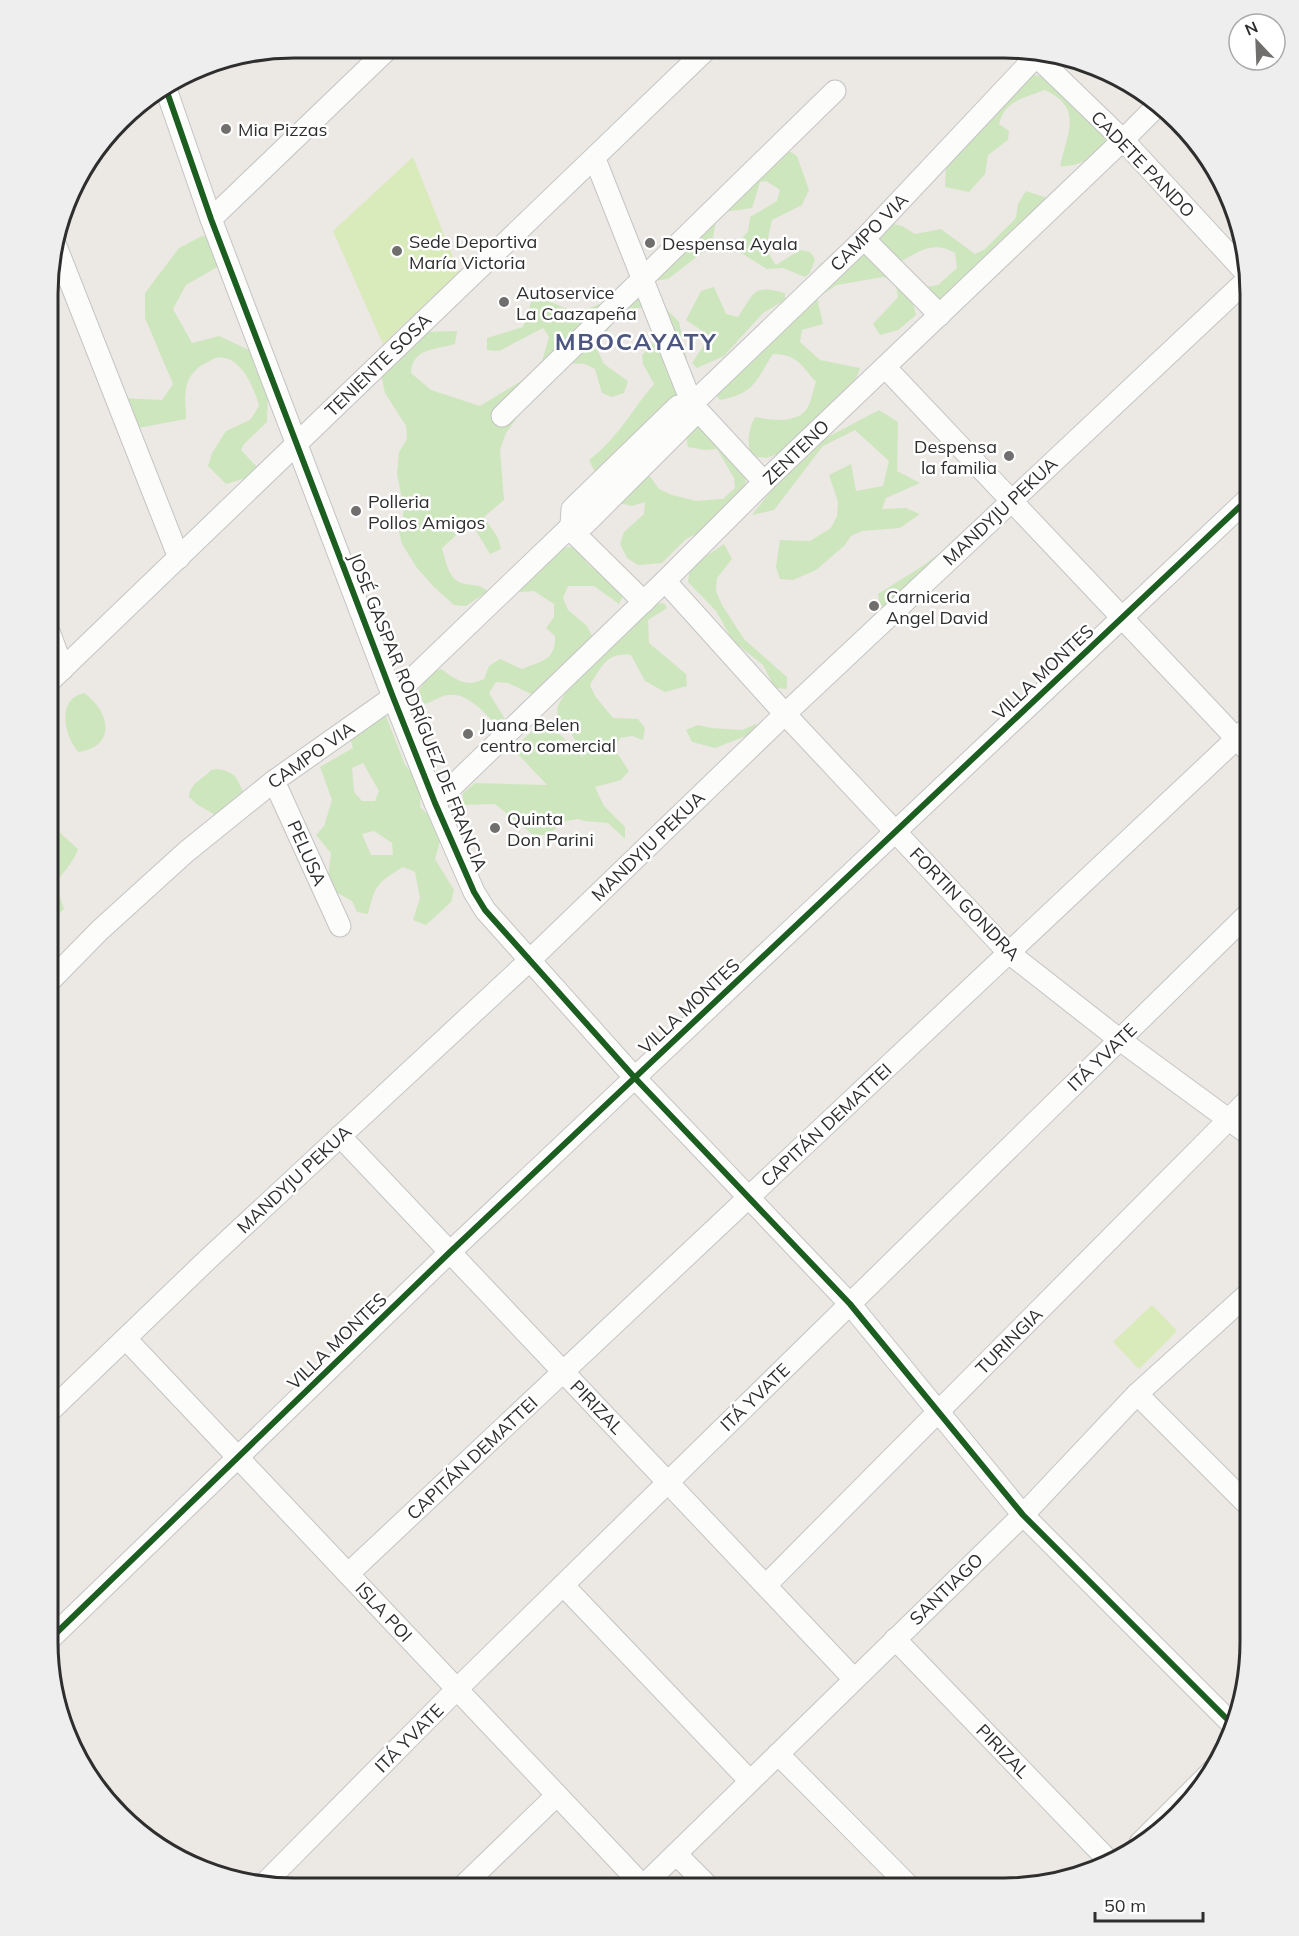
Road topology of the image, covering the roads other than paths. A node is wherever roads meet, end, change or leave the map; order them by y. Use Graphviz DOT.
graph roads {
  1 [pos="379,58"];
  2 [pos="698,58"];
  3 [pos="1033,61"];
  4 [pos="1047,63"];
  5 [pos="835,91"];
  6 [pos="168,95"];
  7 [pos="1152,111"];
  8 [pos="1123,140"];
  9 [pos="595,159"];
  10 [pos="210,219"];
  11 [pos="864,239"];
  12 [pos="62,260"];
  13 [pos="1238,264"];
  14 [pos="643,278"];
  15 [pos="1240,287"];
  16 [pos="940,315"];
  17 [pos="885,367"];
  18 [pos="691,405"];
  19 [pos="502,416"];
  20 [pos="297,443"];
  21 [pos="764,482"];
  22 [pos="1012,501"];
  23 [pos="1240,506"];
  24 [pos="570,527"];
  25 [pos="179,558"];
  26 [pos="665,581"];
  27 [pos="644,602"];
  28 [pos="1122,618"];
  29 [pos="58,672"];
  30 [pos="393,697"];
  31 [pos="785,714"];
  32 [pos="1240,734"];
  33 [pos="1240,745"];
  34 [pos="274,781"];
  35 [pos="435,803"];
  36 [pos="896,832"];
  37 [pos="1240,922"];
  38 [pos="340,926"];
  39 [pos="1009,953"];
  40 [pos="530,960"];
  41 [pos="58,973"];
  42 [pos="1120,1040"];
  43 [pos="635,1078"];
  44 [pos="1240,1108"];
  45 [pos="1229,1119"];
  46 [pos="1240,1128"];
  47 [pos="340,1136"];
  48 [pos="748,1198"];
  49 [pos="449,1253"];
  50 [pos="850,1304"];
  51 [pos="1240,1309"];
  52 [pos="126,1339"];
  53 [pos="563,1372"];
  54 [pos="1137,1394"];
  55 [pos="58,1404"];
  56 [pos="938,1413"];
  57 [pos="238,1457"];
  58 [pos="668,1482"];
  59 [pos="1240,1497"];
  60 [pos="1023,1515"];
  61 [pos="348,1574"];
  62 [pos="563,1585"];
  63 [pos="766,1585"];
  64 [pos="58,1631"];
  65 [pos="895,1639"];
  66 [pos="854,1679"];
  67 [pos="457,1689"];
  68 [pos="1227,1719"];
  69 [pos="778,1754"];
  70 [pos="750,1781"];
  71 [pos="556,1795"];
  72 [pos="676,1854"];
  73 [pos="1104,1856"];
  74 [pos="272,1876"];
  75 [pos="473,1877"];
  76 [pos="633,1877"];
  77 [pos="652,1877"];
  78 [pos="699,1877"];
  79 [pos="900,1877"];
  1 -- 10 [label="street"];
  2 -- 9 [label="street, TENIENTE SOSA"];
  3 -- 11 [label="street, CAMPO VIA"];
  4 -- 8 [label="street, CADETE PANDO"];
  5 -- 14 [label="street"];
  6 -- 10 [label="street, JOSÉ GASPAR RODRÍGUEZ DE FRANCIA"];
  7 -- 8 [label="street, ZENTENO"];
  8 -- 13 [label="street, CADETE PANDO"];
  8 -- 16 [label="street, ZENTENO"];
  9 -- 14 [label="street"];
  9 -- 20 [label="street, TENIENTE SOSA"];
  10 -- 20 [label="street, JOSÉ GASPAR RODRÍGUEZ DE FRANCIA"];
  11 -- 16 [label="street"];
  11 -- 18 [label="street, CAMPO VIA"];
  12 -- 25 [label="street"];
  14 -- 18 [label="street"];
  14 -- 19 [label="street"];
  15 -- 22 [label="street, MANDYJU PEKUA"];
  16 -- 17 [label="street, ZENTENO"];
  17 -- 21 [label="street, ZENTENO"];
  17 -- 22 [label="street"];
  18 -- 21 [label="street"];
  18 -- 24 [label="street, CAMPO VIA"];
  20 -- 25 [label="street, TENIENTE SOSA"];
  20 -- 30 [label="street, JOSÉ GASPAR RODRÍGUEZ DE FRANCIA"];
  21 -- 26 [label="street, ZENTENO"];
  22 -- 28 [label="street"];
  22 -- 31 [label="street, MANDYJU PEKUA"];
  23 -- 28 [label="street, VILLA MONTES"];
  24 -- 27 [label="street"];
  24 -- 30 [label="street, CAMPO VIA"];
  25 -- 29 [label="street, TENIENTE SOSA"];
  26 -- 27 [label="street, ZENTENO"];
  26 -- 31 [label="street, FORTIN GONDRA"];
  27 -- 35 [label="street, ZENTENO"];
  28 -- 32 [label="street"];
  28 -- 36 [label="street, VILLA MONTES"];
  30 -- 34 [label="street, CAMPO VIA"];
  30 -- 35 [label="street, JOSÉ GASPAR RODRÍGUEZ DE FRANCIA"];
  31 -- 36 [label="street, FORTIN GONDRA"];
  31 -- 40 [label="street, MANDYJU PEKUA"];
  33 -- 39 [label="street, CAPITÁN DEMATTEI"];
  34 -- 38 [label="street, PELUSA"];
  34 -- 41 [label="street, CAMPO VIA"];
  35 -- 40 [label="street, JOSÉ GASPAR RODRÍGUEZ DE FRANCIA"];
  36 -- 39 [label="street, FORTIN GONDRA"];
  36 -- 43 [label="street, VILLA MONTES"];
  37 -- 42 [label="street, ITÁ YVATE"];
  39 -- 42 [label="street, FORTIN GONDRA"];
  39 -- 48 [label="street, CAPITÁN DEMATTEI"];
  40 -- 43 [label="street, JOSÉ GASPAR RODRÍGUEZ DE FRANCIA"];
  40 -- 47 [label="street, MANDYJU PEKUA"];
  42 -- 45 [label="street, FORTIN GONDRA"];
  42 -- 50 [label="street, ITÁ YVATE"];
  43 -- 48 [label="street, JOSÉ GASPAR RODRÍGUEZ DE FRANCIA"];
  43 -- 49 [label="street, VILLA MONTES"];
  44 -- 45 [label="street, TURINGIA"];
  45 -- 46 [label="street, FORTIN GONDRA"];
  45 -- 56 [label="street, TURINGIA"];
  47 -- 49 [label="street, PIRIZAL"];
  47 -- 52 [label="street, MANDYJU PEKUA"];
  48 -- 50 [label="street, JOSÉ GASPAR RODRÍGUEZ DE FRANCIA"];
  48 -- 53 [label="street, CAPITÁN DEMATTEI"];
  49 -- 53 [label="street, PIRIZAL"];
  49 -- 57 [label="street, VILLA MONTES"];
  50 -- 56 [label="street, JOSÉ GASPAR RODRÍGUEZ DE FRANCIA"];
  50 -- 58 [label="street, ITÁ YVATE"];
  51 -- 54 [label="street, SANTIAGO"];
  52 -- 55 [label="street, MANDYJU PEKUA"];
  52 -- 57 [label="street, ISLA POI"];
  53 -- 58 [label="street, PIRIZAL"];
  53 -- 61 [label="street, CAPITÁN DEMATTEI"];
  54 -- 59 [label="street"];
  54 -- 60 [label="street, SANTIAGO"];
  56 -- 60 [label="street, JOSÉ GASPAR RODRÍGUEZ DE FRANCIA"];
  56 -- 63 [label="street, TURINGIA"];
  57 -- 61 [label="street, ISLA POI"];
  57 -- 64 [label="street, VILLA MONTES"];
  58 -- 62 [label="street, ITÁ YVATE"];
  58 -- 63 [label="street, PIRIZAL"];
  60 -- 65 [label="street, SANTIAGO"];
  60 -- 68 [label="street, JOSÉ GASPAR RODRÍGUEZ DE FRANCIA"];
  61 -- 67 [label="street, ISLA POI"];
  62 -- 67 [label="street, ITÁ YVATE"];
  62 -- 70 [label="street"];
  63 -- 66 [label="street, PIRIZAL"];
  65 -- 66 [label="street, SANTIAGO"];
  65 -- 73 [label="street, PIRIZAL"];
  66 -- 69 [label="street, SANTIAGO"];
  67 -- 71 [label="street, ISLA POI"];
  67 -- 74 [label="street, ITÁ YVATE"];
  69 -- 70 [label="street, SANTIAGO"];
  69 -- 79 [label="street"];
  70 -- 72 [label="street, SANTIAGO"];
  71 -- 75 [label="street"];
  71 -- 76 [label="street, ISLA POI"];
  72 -- 77 [label="street, SANTIAGO"];
  72 -- 78 [label="street"];
}
